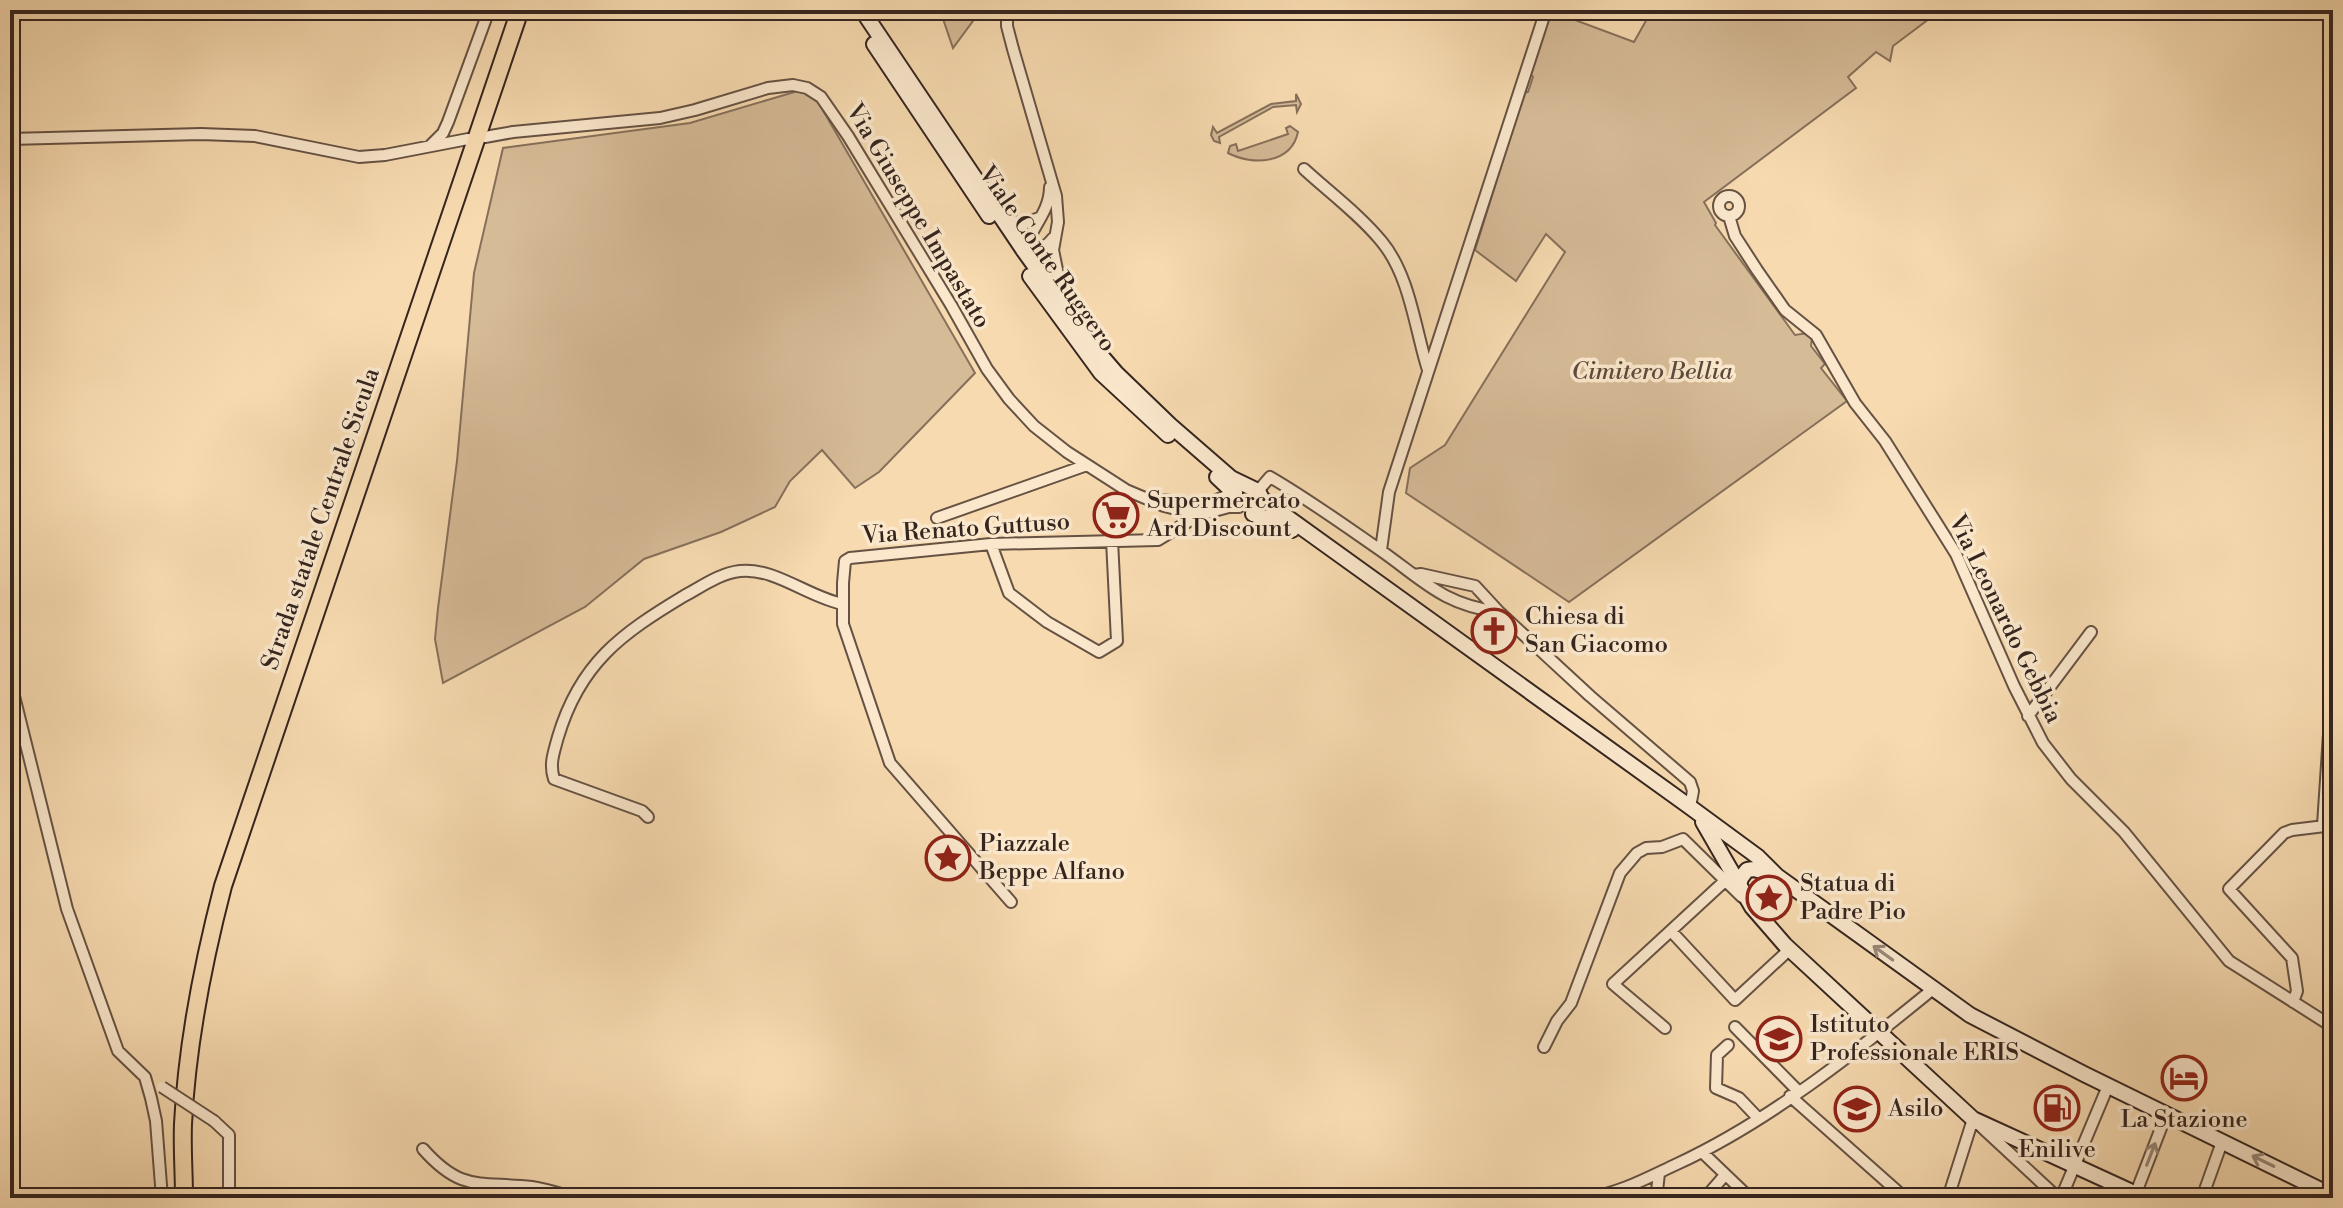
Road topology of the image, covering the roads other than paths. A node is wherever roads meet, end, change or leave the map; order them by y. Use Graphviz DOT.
graph roads {
  1 [pos="489,10"];
  2 [pos="520,10"];
  3 [pos="861,10"];
  4 [pos="1007,10"];
  5 [pos="1546,10"];
  6 [pos="930,130"];
  7 [pos="485,137"];
  8 [pos="10,139"];
  9 [pos="468,139"];
  10 [pos="429,147"];
  11 [pos="1304,169"];
  12 [pos="1050,173"];
  13 [pos="1729,216"];
  14 [pos="1001,217"];
  15 [pos="1041,217"];
  16 [pos="1055,235"];
  17 [pos="1024,251"];
  18 [pos="1066,310"];
  19 [pos="1072,335"];
  20 [pos="1428,370"];
  21 [pos="1087,465"];
  22 [pos="1142,497"];
  23 [pos="1247,498"];
  24 [pos="1199,515"];
  25 [pos="937,518"];
  26 [pos="1112,540"];
  27 [pos="991,544"];
  28 [pos="1381,550"];
  29 [pos="1414,575"];
  30 [pos="843,604"];
  31 [pos="1499,612"];
  32 [pos="2091,632"];
  33 [pos="10,680"];
  34 [pos="2333,713"];
  35 [pos="2028,716"];
  36 [pos="1693,809"];
  37 [pos="648,817"];
  38 [pos="2328,825"];
  39 [pos="1777,876"];
  40 [pos="1732,880"];
  41 [pos="1011,902"];
  42 [pos="1671,931"];
  43 [pos="1790,949"];
  44 [pos="1933,989"];
  45 [pos="2293,1002"];
  46 [pos="1735,1027"];
  47 [pos="2333,1027"];
  48 [pos="1665,1028"];
  49 [pos="1878,1034"];
  50 [pos="1728,1045"];
  51 [pos="1544,1047"];
  52 [pos="145,1077"];
  53 [pos="2102,1083"];
  54 [pos="1794,1094"];
  55 [pos="2171,1117"];
  56 [pos="1758,1118"];
  57 [pos="1973,1119"];
  58 [pos="2222,1142"];
  59 [pos="423,1149"];
  60 [pos="1703,1153"];
  61 [pos="2069,1163"];
  62 [pos="1659,1173"];
  63 [pos="1725,1175"];
  64 [pos="2309,1184"];
  65 [pos="2333,1196"];
  66 [pos="2138,1197"];
  67 [pos="162,1198"];
  68 [pos="184,1198"];
  69 [pos="229,1198"];
  70 [pos="575,1198"];
  71 [pos="1587,1198"];
  72 [pos="1664,1198"];
  73 [pos="1705,1198"];
  74 [pos="1750,1198"];
  75 [pos="1905,1198"];
  76 [pos="1948,1198"];
  77 [pos="2060,1198"];
  78 [pos="2202,1198"];
  79 [pos="2302,1198"];
  1 -- 10 [label="street"];
  2 -- 68 [label="main road, Strada statale Centrale Sicula"];
  3 -- 6 [label="main road, Viale Conte Ruggero"];
  3 -- 14 [label="main road, Viale Conte Ruggero"];
  4 -- 12 [label="street"];
  5 -- 20 [label="street"];
  6 -- 17 [label="street"];
  6 -- 19 [label="main road, Viale Conte Ruggero"];
  7 -- 21 [label="street, Via Giuseppe Impastato"];
  8 -- 10 [label="street"];
  9 -- 10 [label="street"];
  11 -- 20 [label="street"];
  12 -- 15 [label="street"];
  12 -- 16 [label="street"];
  13 -- 35 [label="street, Via Leonardo Gebbia"];
  14 -- 15 [label="street"];
  14 -- 17 [label="main road, Viale Conte Ruggero"];
  15 -- 17 [label="street"];
  16 -- 17 [label="street"];
  16 -- 18 [label="street"];
  17 -- 18 [label="main road, Viale Conte Ruggero"];
  17 -- 19 [label="street"];
  18 -- 23 [label="main road, Viale Conte Ruggero"];
  19 -- 23 [label="main road, Viale Conte Ruggero"];
  20 -- 28 [label="street"];
  21 -- 22 [label="street, Via Giuseppe Impastato"];
  21 -- 25 [label="street"];
  22 -- 23 [label="street"];
  22 -- 24 [label="street"];
  23 -- 24 [label="street"];
  23 -- 28 [label="street"];
  23 -- 36 [label="main road"];
  24 -- 26 [label="street, Via Renato Guttuso"];
  26 -- 27 [label="street, Via Renato Guttuso"];
  26 -- 27 [label="street"];
  27 -- 30 [label="street, Via Renato Guttuso"];
  28 -- 29 [label="street"];
  29 -- 31 [label="street"];
  29 -- 31 [label="street"];
  30 -- 37 [label="street"];
  30 -- 41 [label="street, Via Renato Guttuso"];
  31 -- 36 [label="street"];
  32 -- 35 [label="street"];
  33 -- 52 [label="street"];
  34 -- 38 [label="street"];
  35 -- 45 [label="street, Via Leonardo Gebbia"];
  36 -- 39 [label="main road"];
  36 -- 40 [label="main road"];
  38 -- 45 [label="street"];
  39 -- 40 [label="main road"];
  44 -- 39 [label="main road, one-way"];
  40 -- 42 [label="street"];
  40 -- 43 [label="main road"];
  40 -- 51 [label="street"];
  42 -- 43 [label="street"];
  42 -- 48 [label="street"];
  43 -- 49 [label="main road"];
  44 -- 49 [label="street"];
  44 -- 53 [label="main road"];
  45 -- 47 [label="street, Via Leonardo Gebbia"];
  46 -- 54 [label="street"];
  49 -- 54 [label="street"];
  49 -- 57 [label="main road"];
  50 -- 56 [label="street"];
  52 -- 67 [label="street"];
  52 -- 69 [label="street, bridge"];
  53 -- 55 [label="main road"];
  53 -- 61 [label="street"];
  54 -- 56 [label="street"];
  54 -- 75 [label="street"];
  55 -- 58 [label="main road"];
  66 -- 55 [label="street, one-way"];
  56 -- 60 [label="street"];
  57 -- 61 [label="main road"];
  57 -- 76 [label="street"];
  57 -- 77 [label="street"];
  64 -- 58 [label="main road, one-way"];
  58 -- 78 [label="street"];
  59 -- 70 [label="street"];
  60 -- 62 [label="street"];
  60 -- 63 [label="street"];
  61 -- 66 [label="main road"];
  61 -- 77 [label="street"];
  62 -- 71 [label="street"];
  62 -- 72 [label="street"];
  63 -- 73 [label="street"];
  63 -- 74 [label="street"];
  64 -- 65 [label="main road"];
  64 -- 79 [label="street"];
}
